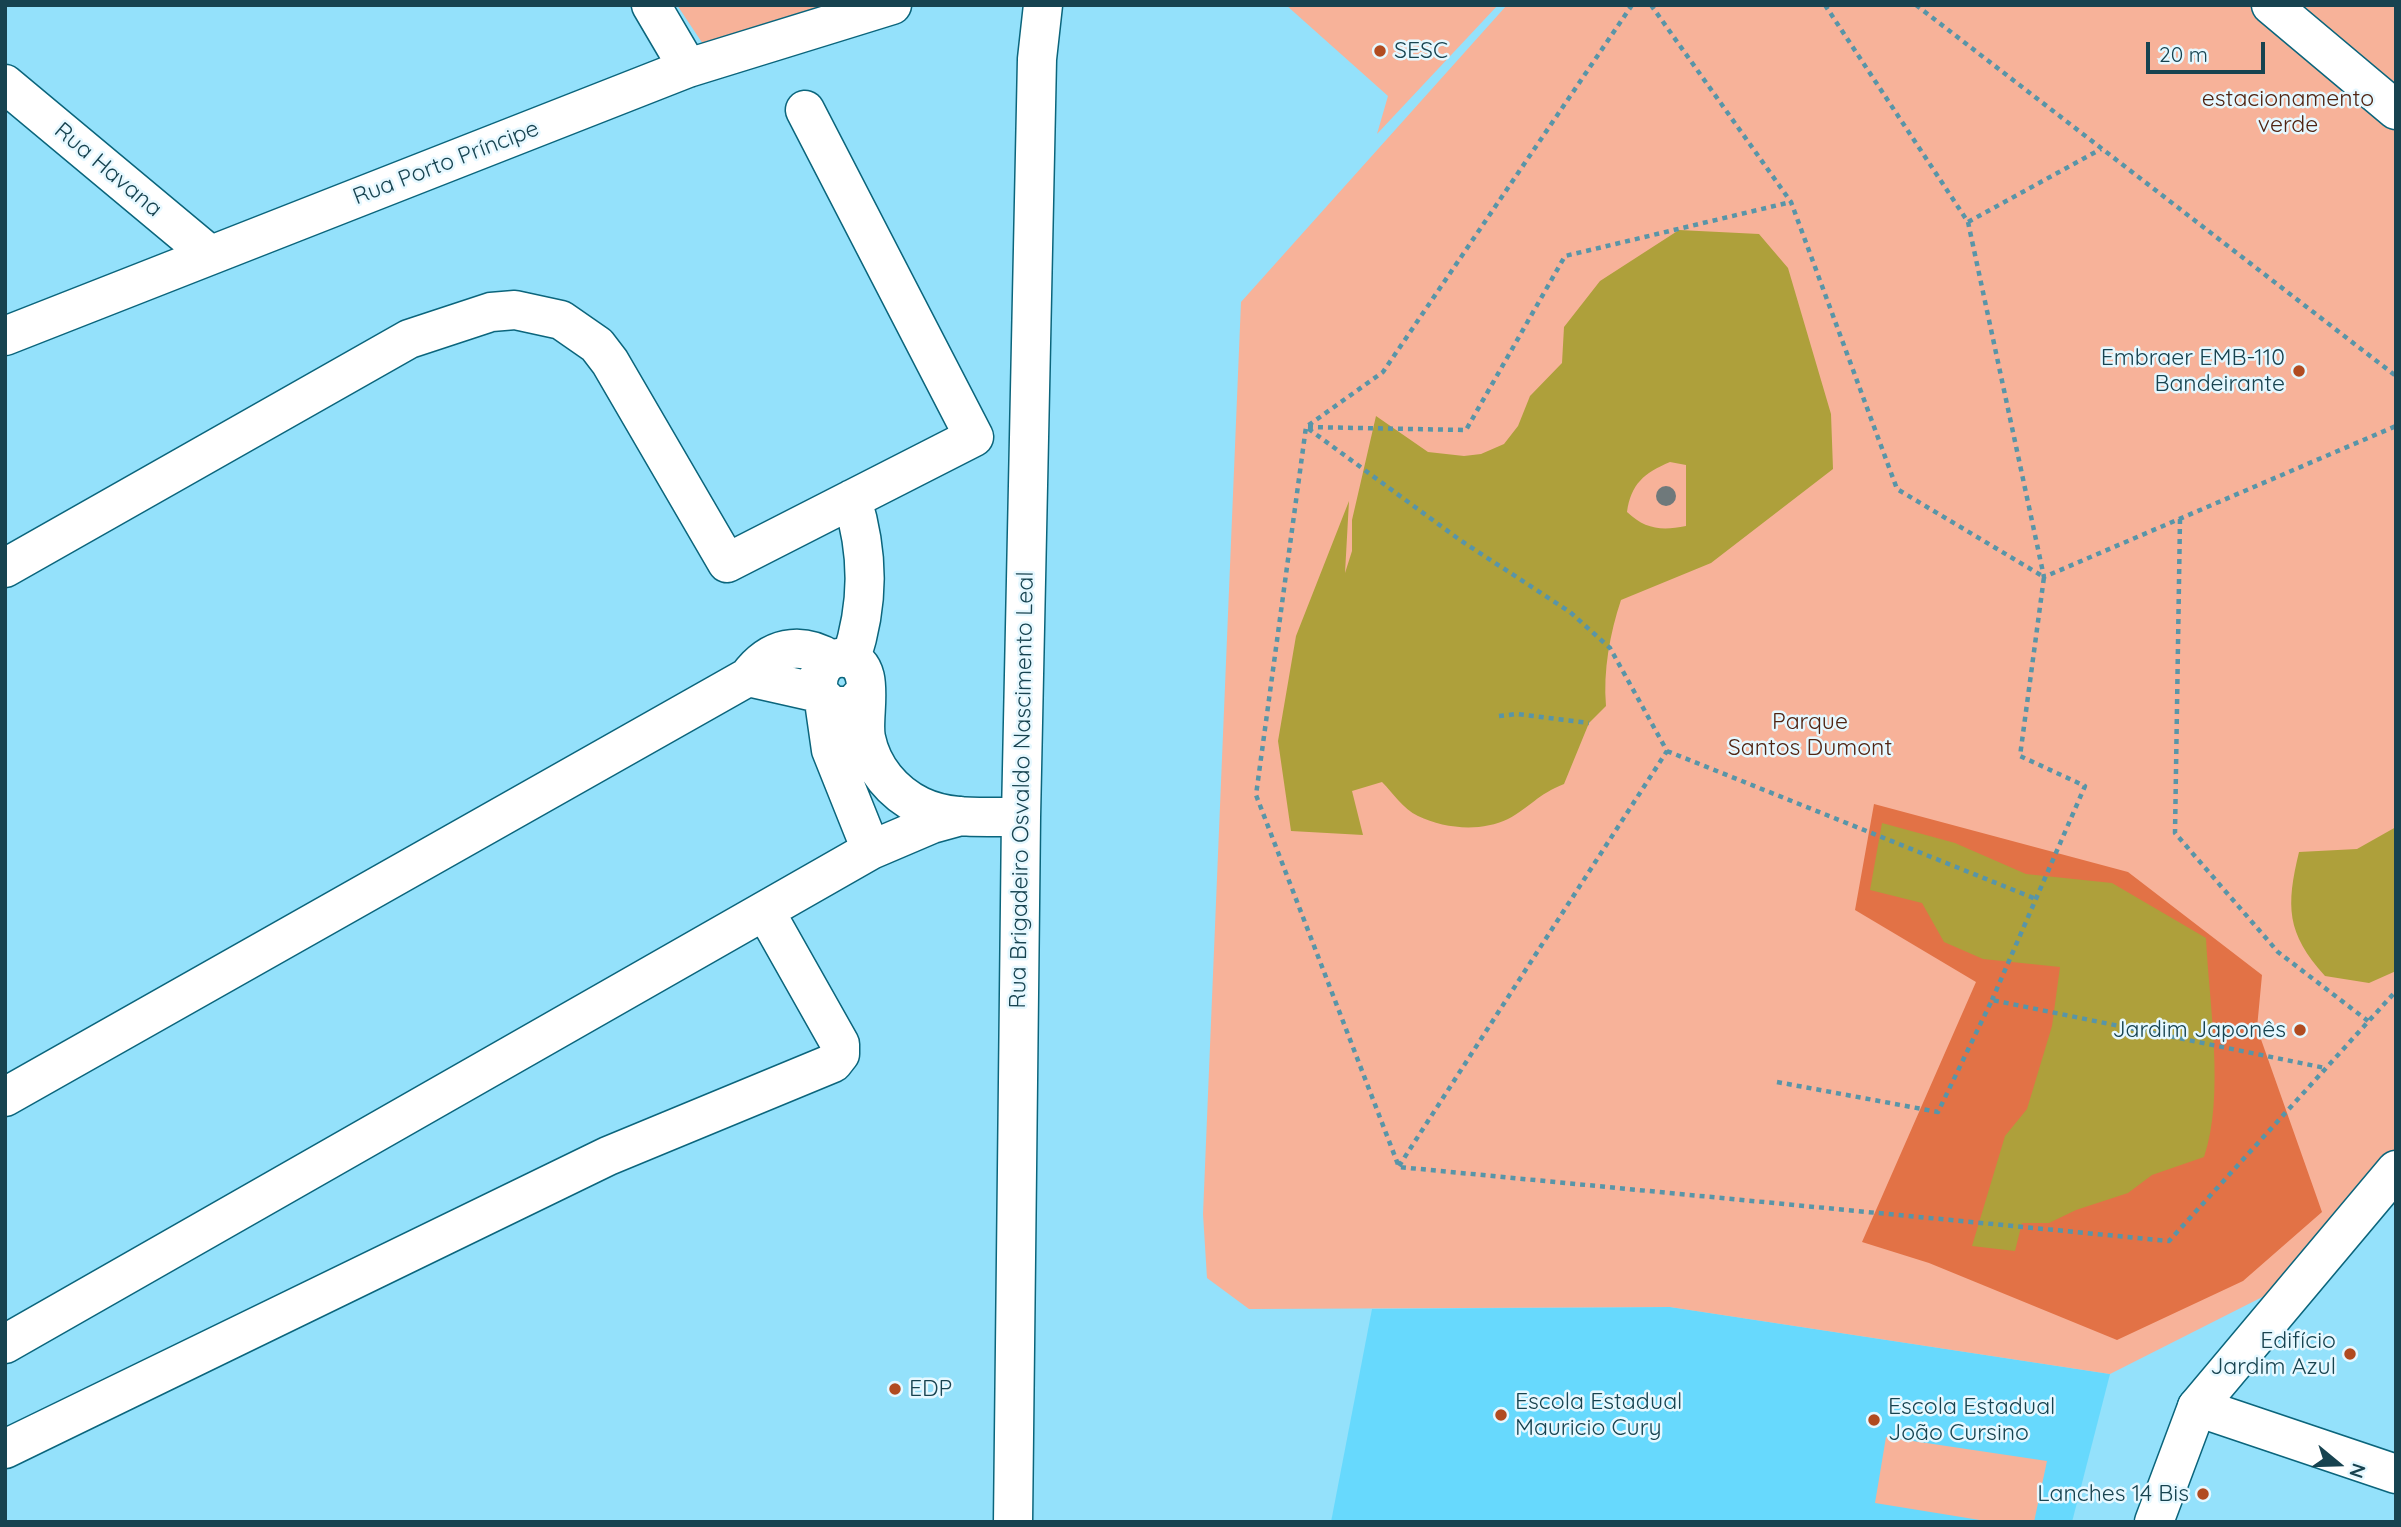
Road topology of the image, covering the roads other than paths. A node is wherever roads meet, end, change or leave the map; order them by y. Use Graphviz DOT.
graph roads {
  1 [pos="651,5"];
  2 [pos="892,5"];
  3 [pos="1019,5"];
  4 [pos="1043,5"];
  5 [pos="2271,5"];
  6 [pos="1037,59"];
  7 [pos="688,68"];
  8 [pos="5,84"];
  9 [pos="805,110"];
  10 [pos="2396,110"];
  11 [pos="210,255"];
  12 [pos="5,336"];
  13 [pos="852,499"];
  14 [pos="5,568"];
  15 [pos="838,681"];
  16 [pos="961,816"];
  17 [pos="1021,817"];
  18 [pos="871,850"];
  19 [pos="765,911"];
  20 [pos="5,1097"];
  21 [pos="2396,1170"];
  22 [pos="5,1345"];
  23 [pos="2197,1407"];
  24 [pos="5,1449"];
  25 [pos="2396,1474"];
  26 [pos="1013,1522"];
  27 [pos="2154,1522"];
  1 -- 7 [label="street"];
  2 -- 7 [label="street, Rua Porto Príncipe"];
  3 -- 6 [label="street, Rua Brigadeiro Osvaldo Nascimento Leal"];
  4 -- 6 [label="street, Rua Brigadeiro Osvaldo Nascimento Leal"];
  5 -- 10 [label="street"];
  6 -- 17 [label="street, Rua Brigadeiro Osvaldo Nascimento Leal"];
  7 -- 11 [label="street, Rua Porto Príncipe"];
  8 -- 11 [label="street, Rua Havana"];
  9 -- 13 [label="street"];
  11 -- 12 [label="street, Rua Porto Príncipe"];
  13 -- 14 [label="street"];
  13 -- 15 [label="street"];
  15 -- 16 [label="street"];
  15 -- 18 [label="street"];
  15 -- 20 [label="street"];
  16 -- 17 [label="street"];
  16 -- 18 [label="street"];
  17 -- 26 [label="street, Rua Brigadeiro Osvaldo Nascimento Leal"];
  18 -- 19 [label="street"];
  19 -- 22 [label="street"];
  19 -- 24 [label="street"];
  21 -- 23 [label="street"];
  23 -- 25 [label="street"];
  23 -- 27 [label="street"];
}
